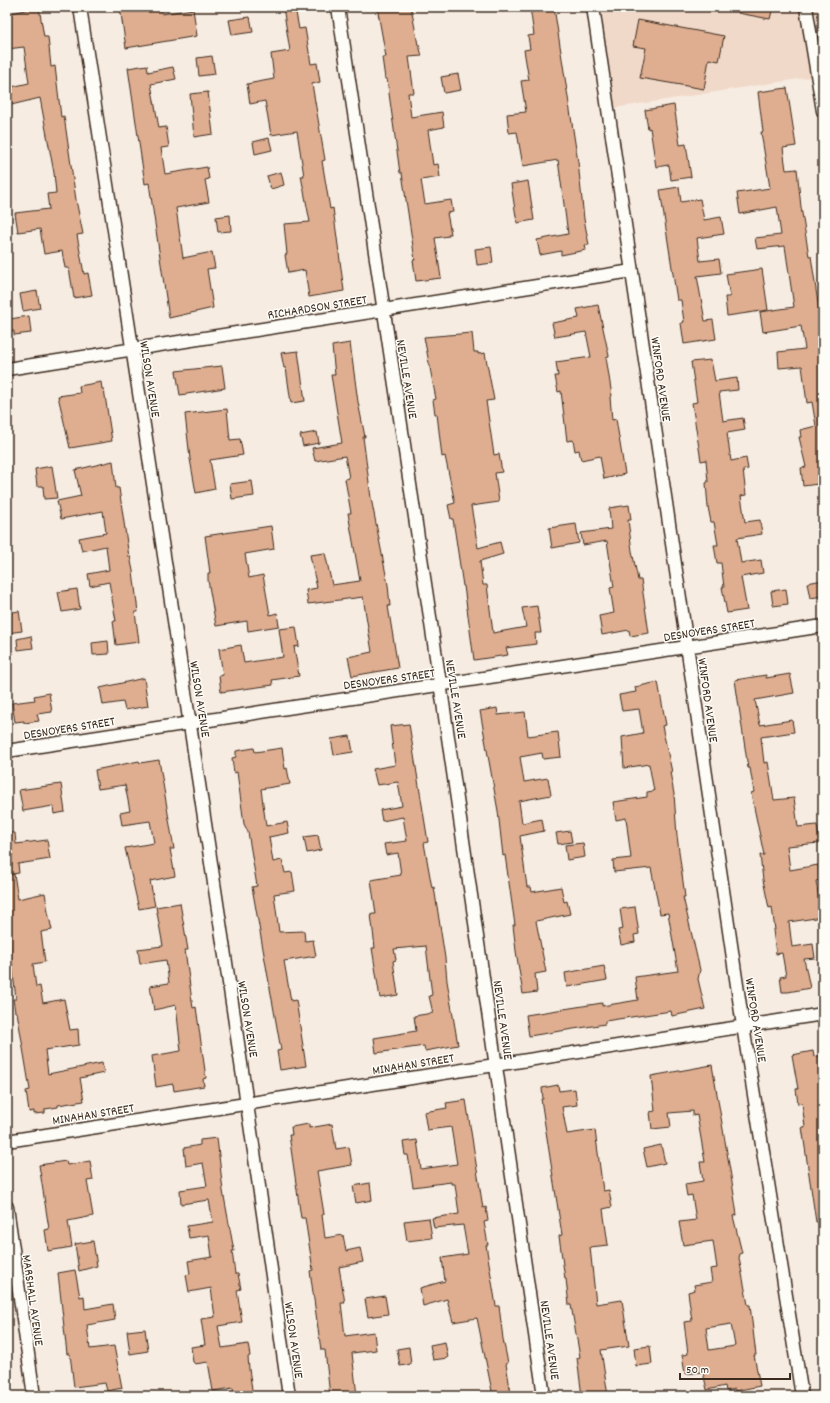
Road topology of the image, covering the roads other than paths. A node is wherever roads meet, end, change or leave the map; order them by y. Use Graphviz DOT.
graph roads {
  1 [pos="80,7"];
  2 [pos="338,7"];
  3 [pos="593,7"];
  4 [pos="806,7"];
  5 [pos="823,111"];
  6 [pos="632,271"];
  7 [pos="383,310"];
  8 [pos="132,350"];
  9 [pos="7,369"];
  10 [pos="823,626"];
  11 [pos="688,647"];
  12 [pos="441,685"];
  13 [pos="190,722"];
  14 [pos="7,751"];
  15 [pos="823,1014"];
  16 [pos="743,1026"];
  17 [pos="497,1065"];
  18 [pos="248,1103"];
  19 [pos="7,1141"];
  20 [pos="7,1207"];
  21 [pos="34,1396"];
  22 [pos="289,1396"];
  23 [pos="544,1396"];
  24 [pos="802,1396"];
  1 -- 8 [label="street, WILSON AVENUE"];
  2 -- 7 [label="street, NEVILLE AVENUE"];
  3 -- 6 [label="street, WINFORD AVENUE"];
  4 -- 5 [label="street"];
  6 -- 7 [label="street, RICHARDSON STREET"];
  6 -- 11 [label="street, WINFORD AVENUE"];
  7 -- 8 [label="street, RICHARDSON STREET"];
  7 -- 12 [label="street, NEVILLE AVENUE"];
  8 -- 9 [label="street, RICHARDSON STREET"];
  8 -- 13 [label="street, WILSON AVENUE"];
  10 -- 11 [label="street, DESNOYERS STREET"];
  11 -- 12 [label="street, DESNOYERS STREET"];
  11 -- 16 [label="street, WINFORD AVENUE"];
  12 -- 13 [label="street, DESNOYERS STREET"];
  12 -- 17 [label="street, NEVILLE AVENUE"];
  13 -- 14 [label="street, DESNOYERS STREET"];
  13 -- 18 [label="street, WILSON AVENUE"];
  15 -- 16 [label="street, MINAHAN STREET"];
  16 -- 17 [label="street, MINAHAN STREET"];
  16 -- 24 [label="street, WINFORD AVENUE"];
  17 -- 18 [label="street, MINAHAN STREET"];
  17 -- 23 [label="street, NEVILLE AVENUE"];
  18 -- 19 [label="street, MINAHAN STREET"];
  18 -- 22 [label="street, WILSON AVENUE"];
  20 -- 21 [label="street, MARSHALL AVENUE"];
}
